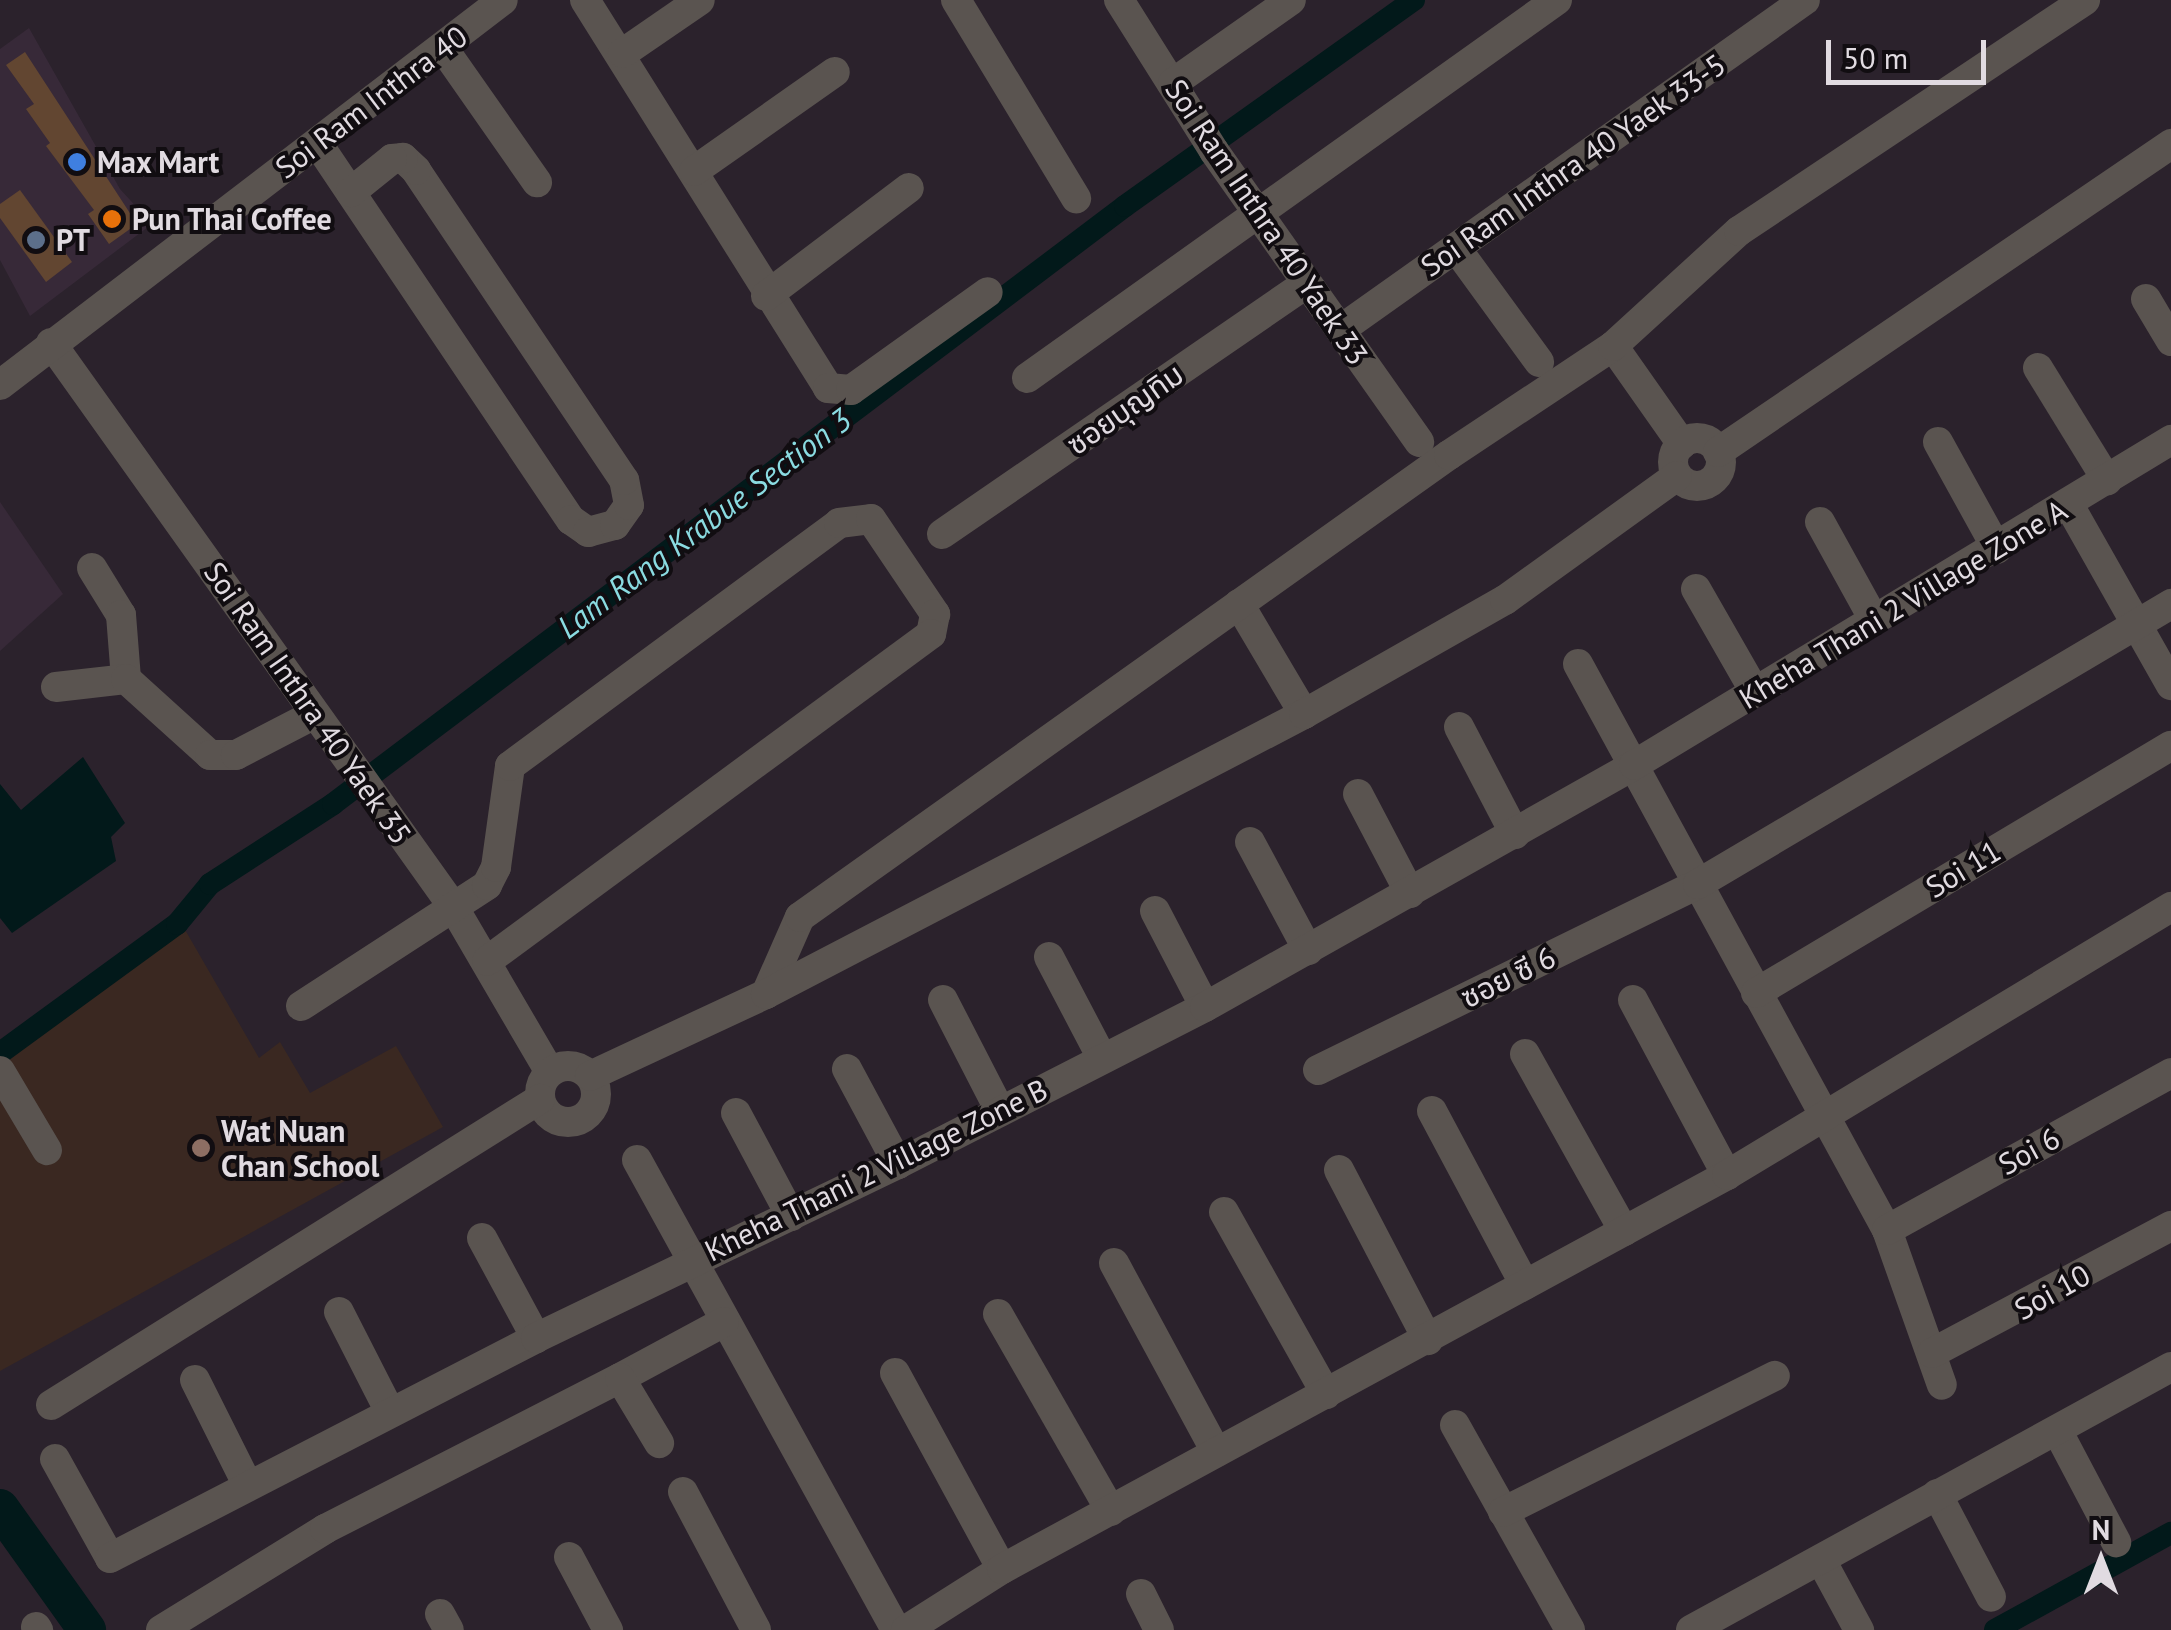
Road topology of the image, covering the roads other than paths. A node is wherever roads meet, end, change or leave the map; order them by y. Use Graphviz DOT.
graph roads {
  1 [pos="503,0"];
  2 [pos="585,0"];
  3 [pos="700,0"];
  4 [pos="956,0"];
  5 [pos="1118,0"];
  6 [pos="1291,0"];
  7 [pos="1557,0"];
  8 [pos="1805,0"];
  9 [pos="2086,0"];
  10 [pos="443,48"];
  11 [pos="624,54"];
  12 [pos="835,72"];
  13 [pos="1172,83"];
  14 [pos="318,144"];
  15 [pos="2171,144"];
  16 [pos="694,171"];
  17 [pos="537,182"];
  18 [pos="909,188"];
  19 [pos="352,192"];
  20 [pos="1076,198"];
  21 [pos="1256,211"];
  22 [pos="1456,248"];
  23 [pos="1307,283"];
  24 [pos="988,292"];
  25 [pos="766,296"];
  26 [pos="2146,298"];
  27 [pos="1340,330"];
  28 [pos="2171,341"];
  29 [pos="51,343"];
  30 [pos="1613,346"];
  31 [pos="1539,362"];
  32 [pos="2038,368"];
  33 [pos="1027,378"];
  34 [pos="0,385"];
  35 [pos="2171,440"];
  36 [pos="1419,442"];
  37 [pos="1938,442"];
  38 [pos="1682,444"];
  39 [pos="1718,452"];
  40 [pos="1677,476"];
  41 [pos="2107,480"];
  42 [pos="2069,506"];
  43 [pos="1820,522"];
  44 [pos="942,534"];
  45 [pos="1997,548"];
  46 [pos="92,568"];
  47 [pos="1696,589"];
  48 [pos="1239,604"];
  49 [pos="2171,604"];
  50 [pos="1874,620"];
  51 [pos="2138,622"];
  52 [pos="1578,664"];
  53 [pos="126,679"];
  54 [pos="2171,685"];
  55 [pos="56,686"];
  56 [pos="1755,692"];
  57 [pos="316,714"];
  58 [pos="1304,714"];
  59 [pos="1459,727"];
  60 [pos="2171,746"];
  61 [pos="1634,766"];
  62 [pos="1358,794"];
  63 [pos="1515,834"];
  64 [pos="1250,842"];
  65 [pos="1698,884"];
  66 [pos="1410,893"];
  67 [pos="454,908"];
  68 [pos="2171,908"];
  69 [pos="1154,911"];
  70 [pos="1308,950"];
  71 [pos="1049,958"];
  72 [pos="487,961"];
  73 [pos="1756,993"];
  74 [pos="766,994"];
  75 [pos="943,1000"];
  76 [pos="1632,1000"];
  77 [pos="301,1006"];
  78 [pos="1205,1007"];
  79 [pos="1525,1054"];
  80 [pos="1102,1058"];
  81 [pos="847,1068"];
  82 [pos="1318,1070"];
  83 [pos="0,1071"];
  84 [pos="2171,1073"];
  85 [pos="590,1076"];
  86 [pos="545,1085"];
  87 [pos="1432,1110"];
  88 [pos="1000,1111"];
  89 [pos="736,1114"];
  90 [pos="1823,1118"];
  91 [pos="13,1125"];
  92 [pos="46,1150"];
  93 [pos="636,1160"];
  94 [pos="898,1164"];
  95 [pos="1340,1170"];
  96 [pos="1726,1175"];
  97 [pos="1224,1212"];
  98 [pos="791,1216"];
  99 [pos="2171,1226"];
  100 [pos="1887,1230"];
  101 [pos="1624,1231"];
  102 [pos="482,1238"];
  103 [pos="690,1260"];
  104 [pos="1114,1264"];
  105 [pos="1526,1285"];
  106 [pos="339,1312"];
  107 [pos="998,1314"];
  108 [pos="724,1322"];
  109 [pos="536,1338"];
  110 [pos="1428,1340"];
  111 [pos="1932,1353"];
  112 [pos="2171,1367"];
  113 [pos="895,1374"];
  114 [pos="1775,1376"];
  115 [pos="620,1378"];
  116 [pos="195,1380"];
  117 [pos="1942,1386"];
  118 [pos="1326,1394"];
  119 [pos="51,1404"];
  120 [pos="390,1412"];
  121 [pos="1454,1426"];
  122 [pos="2057,1430"];
  123 [pos="659,1443"];
  124 [pos="1216,1452"];
  125 [pos="54,1459"];
  126 [pos="247,1484"];
  127 [pos="683,1492"];
  128 [pos="1937,1494"];
  129 [pos="1111,1511"];
  130 [pos="1503,1512"];
  131 [pos="2116,1542"];
  132 [pos="570,1557"];
  133 [pos="1821,1560"];
  134 [pos="1002,1569"];
  135 [pos="1141,1594"];
  136 [pos="1990,1596"];
  137 [pos="1700,1628"];
  138 [pos="162,1630"];
  139 [pos="608,1630"];
  140 [pos="756,1630"];
  141 [pos="896,1630"];
  142 [pos="906,1630"];
  143 [pos="1159,1630"];
  144 [pos="1570,1630"];
  145 [pos="1858,1630"];
  1 -- 10 [label="street, Soi Ram Inthra 40"];
  2 -- 11 [label="street"];
  3 -- 11 [label="street"];
  4 -- 20 [label="street"];
  5 -- 13 [label="street, Soi Ram Inthra 40 Yaek 33"];
  6 -- 13 [label="street"];
  7 -- 21 [label="street"];
  8 -- 22 [label="street, Soi Ram Inthra 40 Yaek 33-5"];
  9 -- 30 [label="street"];
  10 -- 14 [label="street, Soi Ram Inthra 40"];
  10 -- 17 [label="street"];
  11 -- 16 [label="street"];
  12 -- 16 [label="street"];
  13 -- 21 [label="street, Soi Ram Inthra 40 Yaek 33"];
  14 -- 19 [label="street"];
  14 -- 29 [label="street, Soi Ram Inthra 40"];
  15 -- 39 [label="street"];
  16 -- 25 [label="street"];
  18 -- 25 [label="street"];
  19 -- 19 [label="street"];
  21 -- 23 [label="street, Soi Ram Inthra 40 Yaek 33"];
  21 -- 33 [label="street"];
  22 -- 27 [label="street, Soi Ram Inthra 40 Yaek 33-5"];
  22 -- 31 [label="street"];
  23 -- 27 [label="street, Soi Ram Inthra 40 Yaek 33"];
  23 -- 44 [label="street, ซอยบุญทิม"];
  24 -- 25 [label="street"];
  26 -- 28 [label="street"];
  27 -- 36 [label="street, Soi Ram Inthra 40 Yaek 33"];
  29 -- 34 [label="street, Soi Ram Inthra 40"];
  29 -- 57 [label="street, Soi Ram Inthra 40 Yaek 35"];
  30 -- 38 [label="street"];
  30 -- 48 [label="street"];
  32 -- 41 [label="street"];
  35 -- 41 [label="street, Kheha Thani 2 Village Zone A"];
  37 -- 45 [label="street"];
  38 -- 39 [label="street"];
  38 -- 40 [label="street"];
  39 -- 40 [label="street"];
  40 -- 58 [label="street"];
  41 -- 42 [label="street, Kheha Thani 2 Village Zone A"];
  42 -- 45 [label="street, Kheha Thani 2 Village Zone A"];
  42 -- 51 [label="street"];
  43 -- 50 [label="street"];
  45 -- 50 [label="street, Kheha Thani 2 Village Zone A"];
  46 -- 53 [label="street"];
  47 -- 56 [label="street"];
  48 -- 58 [label="street"];
  48 -- 74 [label="street"];
  49 -- 51 [label="street, ซอย ซี 6"];
  50 -- 56 [label="street, Kheha Thani 2 Village Zone A"];
  51 -- 54 [label="street"];
  51 -- 65 [label="street, ซอย ซี 6"];
  52 -- 61 [label="street"];
  53 -- 55 [label="street"];
  53 -- 57 [label="street"];
  56 -- 61 [label="street, Kheha Thani 2 Village Zone A"];
  57 -- 67 [label="street, Soi Ram Inthra 40 Yaek 35"];
  58 -- 74 [label="street"];
  59 -- 63 [label="street"];
  60 -- 73 [label="street, Soi 11"];
  61 -- 63 [label="street, Kheha Thani 2 Village Zone B"];
  61 -- 65 [label="street"];
  62 -- 66 [label="street"];
  63 -- 66 [label="street, Kheha Thani 2 Village Zone B"];
  64 -- 70 [label="street"];
  65 -- 73 [label="street"];
  65 -- 82 [label="street, ซอย ซี 6"];
  66 -- 70 [label="street, Kheha Thani 2 Village Zone B"];
  67 -- 72 [label="street, Soi Ram Inthra 40 Yaek 35"];
  67 -- 72 [label="street"];
  67 -- 77 [label="street"];
  68 -- 90 [label="street"];
  69 -- 78 [label="street"];
  70 -- 78 [label="street, Kheha Thani 2 Village Zone B"];
  71 -- 80 [label="street"];
  72 -- 86 [label="street, Soi Ram Inthra 40 Yaek 35"];
  73 -- 90 [label="street"];
  74 -- 85 [label="street"];
  75 -- 88 [label="street"];
  76 -- 96 [label="street"];
  78 -- 80 [label="street, Kheha Thani 2 Village Zone B"];
  79 -- 101 [label="street"];
  80 -- 88 [label="street, Kheha Thani 2 Village Zone B"];
  81 -- 94 [label="street"];
  83 -- 91 [label="street"];
  84 -- 100 [label="street, Soi 6"];
  85 -- 86 [label="street"];
  85 -- 86 [label="street"];
  86 -- 119 [label="street"];
  87 -- 105 [label="street"];
  88 -- 94 [label="street, Kheha Thani 2 Village Zone B"];
  89 -- 98 [label="street"];
  90 -- 96 [label="street"];
  90 -- 100 [label="street"];
  91 -- 92 [label="street"];
  93 -- 103 [label="street"];
  94 -- 98 [label="street, Kheha Thani 2 Village Zone B"];
  95 -- 110 [label="street"];
  96 -- 101 [label="street"];
  97 -- 118 [label="street"];
  98 -- 103 [label="street, Kheha Thani 2 Village Zone B"];
  99 -- 111 [label="street, Soi 10"];
  100 -- 111 [label="street"];
  101 -- 105 [label="street"];
  102 -- 109 [label="street"];
  103 -- 108 [label="street"];
  103 -- 109 [label="street, Kheha Thani 2 Village Zone B"];
  104 -- 124 [label="street"];
  105 -- 110 [label="street"];
  106 -- 120 [label="street"];
  107 -- 129 [label="street"];
  108 -- 115 [label="street"];
  108 -- 141 [label="street"];
  109 -- 120 [label="street, Kheha Thani 2 Village Zone B"];
  110 -- 118 [label="street"];
  111 -- 117 [label="street"];
  112 -- 122 [label="street"];
  113 -- 134 [label="street"];
  114 -- 130 [label="street"];
  115 -- 123 [label="street"];
  115 -- 138 [label="street"];
  116 -- 126 [label="street"];
  118 -- 124 [label="street"];
  120 -- 126 [label="street, Kheha Thani 2 Village Zone B"];
  121 -- 130 [label="street"];
  122 -- 128 [label="street"];
  122 -- 131 [label="street"];
  124 -- 129 [label="street"];
  125 -- 126 [label="street, Kheha Thani 2 Village Zone B"];
  127 -- 140 [label="street"];
  128 -- 133 [label="street"];
  128 -- 136 [label="street"];
  129 -- 134 [label="street"];
  130 -- 144 [label="street"];
  132 -- 139 [label="street"];
  133 -- 137 [label="street"];
  133 -- 145 [label="street"];
  134 -- 142 [label="street"];
  135 -- 143 [label="street"];
}
